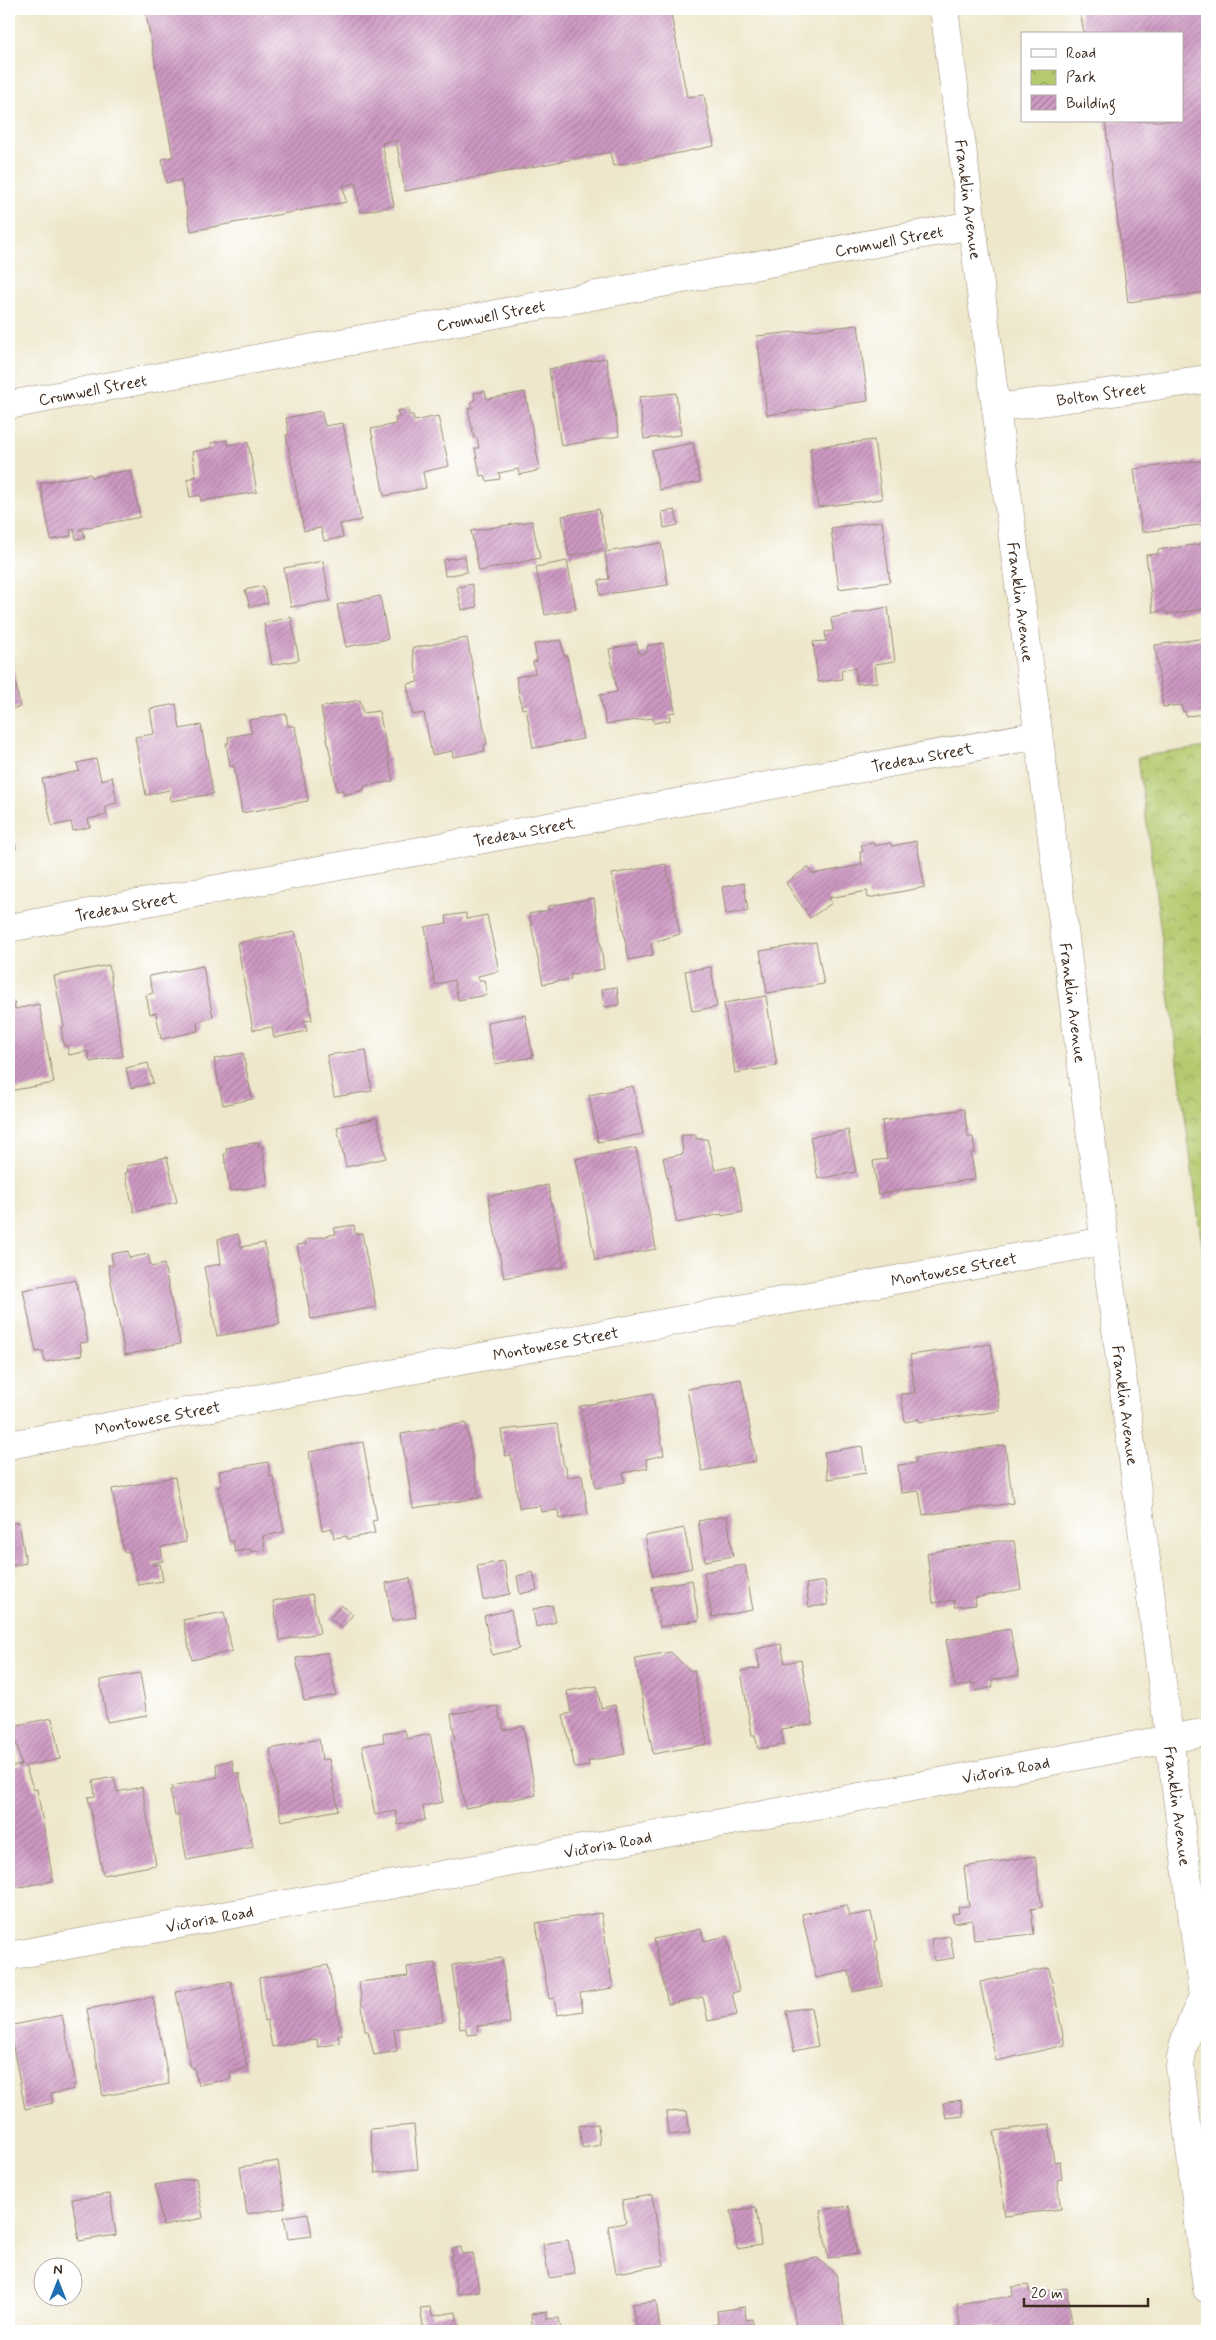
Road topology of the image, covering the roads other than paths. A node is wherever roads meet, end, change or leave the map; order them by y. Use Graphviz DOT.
graph roads {
  1 [pos="944,9"];
  2 [pos="972,225"];
  3 [pos="1207,379"];
  4 [pos="9,405"];
  5 [pos="996,408"];
  6 [pos="1038,735"];
  7 [pos="9,928"];
  8 [pos="1104,1240"];
  9 [pos="9,1445"];
  10 [pos="1207,1732"];
  11 [pos="1169,1740"];
  12 [pos="9,1956"];
  13 [pos="1205,2000"];
  14 [pos="1207,2289"];
  1 -- 2 [label="street, Franklin Avenue"];
  2 -- 4 [label="street, Cromwell Street"];
  2 -- 5 [label="street, Franklin Avenue"];
  3 -- 5 [label="street, Bolton Street"];
  5 -- 6 [label="street, Franklin Avenue"];
  6 -- 7 [label="street, Tredeau Street"];
  6 -- 8 [label="street, Franklin Avenue"];
  8 -- 9 [label="street, Montowese Street"];
  8 -- 11 [label="street, Franklin Avenue"];
  10 -- 11 [label="street, Victoria Road"];
  11 -- 12 [label="street, Victoria Road"];
  11 -- 13 [label="street, Franklin Avenue"];
  13 -- 14 [label="street"];
}
